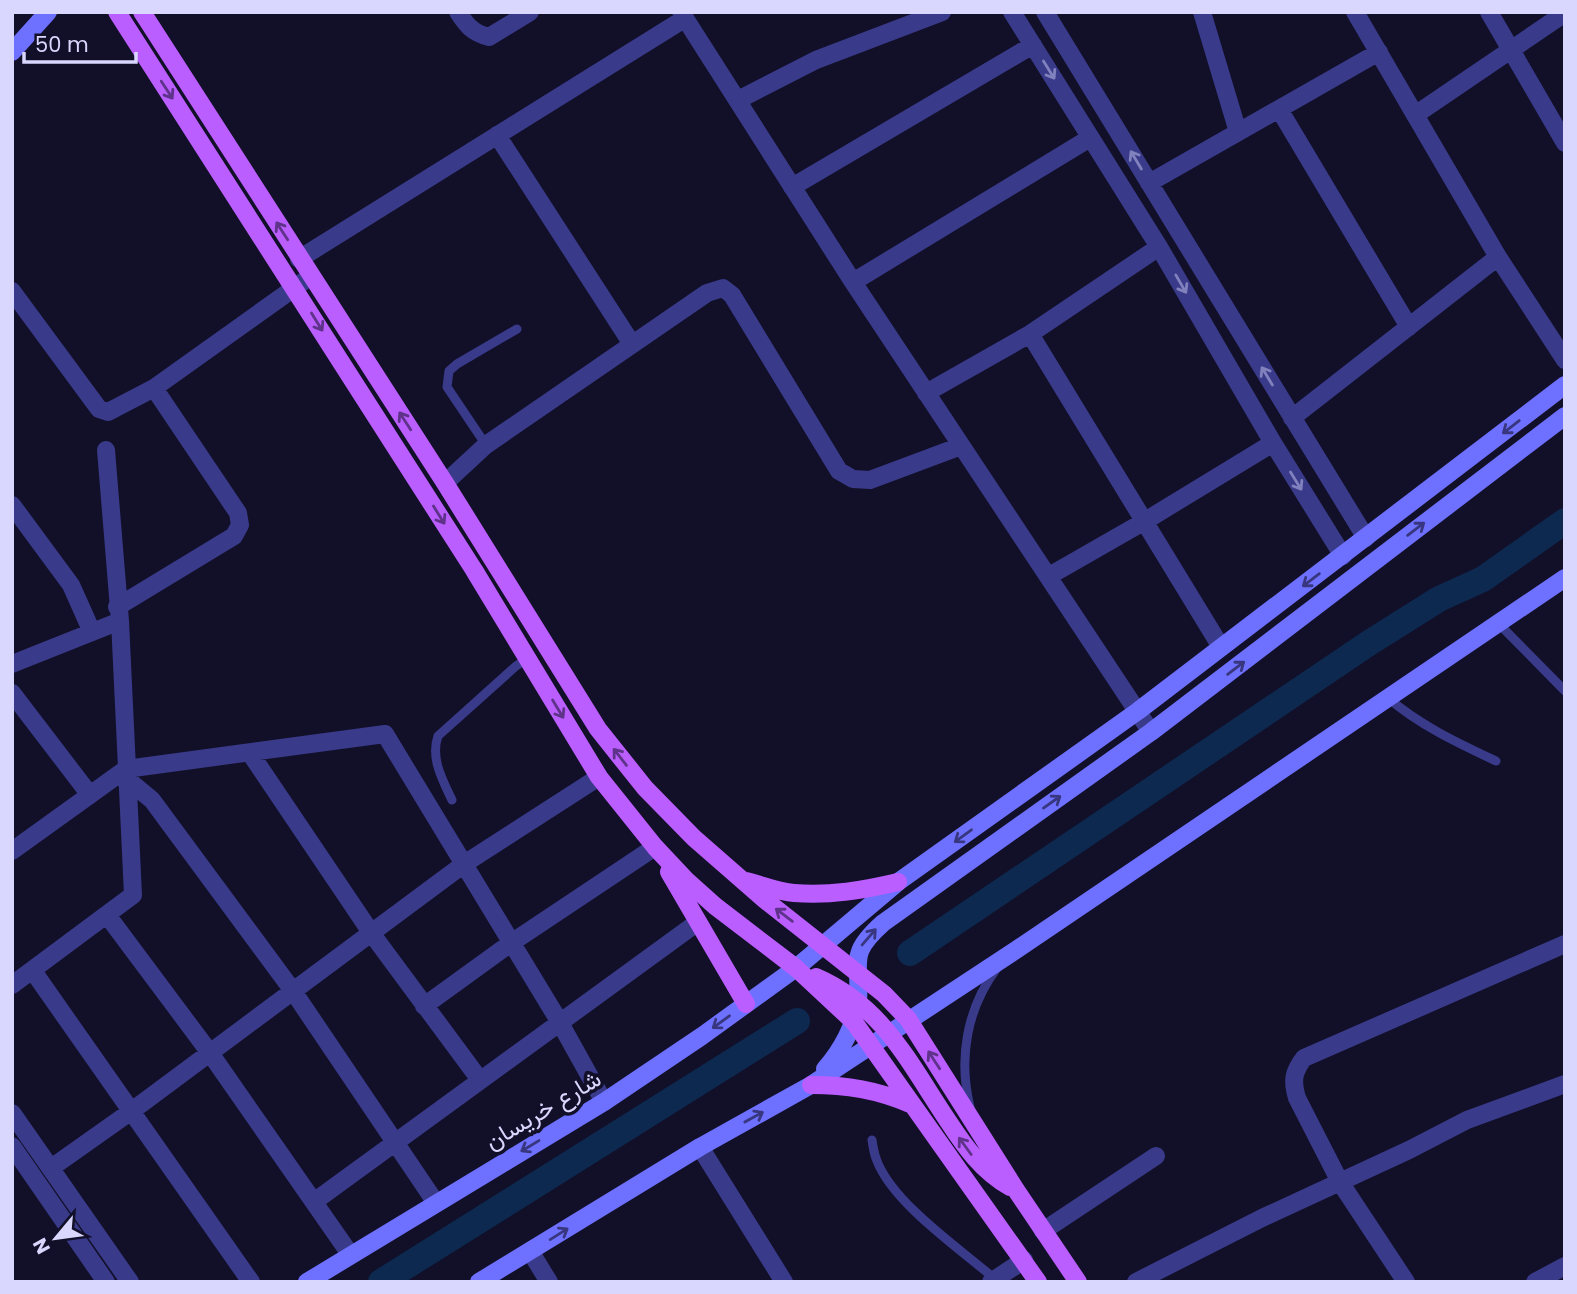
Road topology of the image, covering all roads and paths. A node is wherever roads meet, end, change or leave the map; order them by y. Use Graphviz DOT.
graph roads {
  1 [pos="48,12"];
  2 [pos="117,12"];
  3 [pos="142,12"];
  4 [pos="458,12"];
  5 [pos="530,12"];
  6 [pos="942,12"];
  7 [pos="1013,12"];
  8 [pos="1045,12"];
  9 [pos="1202,12"];
  10 [pos="1355,12"];
  11 [pos="1489,12"];
  12 [pos="1565,13"];
  13 [pos="683,15"];
  14 [pos="1033,45"];
  15 [pos="1511,50"];
  16 [pos="12,52"];
  17 [pos="1378,52"];
  18 [pos="738,100"];
  19 [pos="1279,109"];
  20 [pos="1415,115"];
  21 [pos="1238,132"];
  22 [pos="497,135"];
  23 [pos="1090,138"];
  24 [pos="1565,143"];
  25 [pos="1149,183"];
  26 [pos="792,187"];
  27 [pos="1159,247"];
  28 [pos="1498,257"];
  29 [pos="299,259"];
  30 [pos="311,276"];
  31 [pos="853,282"];
  32 [pos="294,286"];
  33 [pos="12,291"];
  34 [pos="1409,327"];
  35 [pos="517,329"];
  36 [pos="1030,334"];
  37 [pos="632,344"];
  38 [pos="1565,360"];
  39 [pos="1565,385"];
  40 [pos="153,388"];
  41 [pos="926,393"];
  42 [pos="1565,416"];
  43 [pos="1292,418"];
  44 [pos="1273,443"];
  45 [pos="486,445"];
  46 [pos="961,446"];
  47 [pos="106,450"];
  48 [pos="445,483"];
  49 [pos="12,505"];
  50 [pos="1145,521"];
  51 [pos="1366,538"];
  52 [pos="1343,556"];
  53 [pos="1049,576"];
  54 [pos="1565,578"];
  55 [pos="119,614"];
  56 [pos="1499,624"];
  57 [pos="92,632"];
  58 [pos="1222,647"];
  59 [pos="528,658"];
  60 [pos="12,664"];
  61 [pos="1565,691"];
  62 [pos="12,693"];
  63 [pos="1388,698"];
  64 [pos="1138,711"];
  65 [pos="1151,732"];
  66 [pos="250,753"];
  67 [pos="1496,761"];
  68 [pos="128,775"];
  69 [pos="599,777"];
  70 [pos="90,795"];
  71 [pos="452,800"];
  72 [pos="655,848"];
  73 [pos="12,851"];
  74 [pos="464,864"];
  75 [pos="741,880"];
  76 [pos="898,882"];
  77 [pos="107,915"];
  78 [pos="698,922"];
  79 [pos="372,934"];
  80 [pos="511,943"];
  81 [pos="1565,944"];
  82 [pos="824,945"];
  83 [pos="1016,950"];
  84 [pos="796,968"];
  85 [pos="33,971"];
  86 [pos="857,972"];
  87 [pos="12,985"];
  88 [pos="293,991"];
  89 [pos="858,1001"];
  90 [pos="746,1004"];
  91 [pos="424,1006"];
  92 [pos="908,1019"];
  93 [pos="559,1021"];
  94 [pos="853,1022"];
  95 [pos="889,1032"];
  96 [pos="870,1045"];
  97 [pos="211,1053"];
  98 [pos="480,1080"];
  99 [pos="1565,1084"];
  100 [pos="811,1085"];
  101 [pos="604,1102"];
  102 [pos="911,1104"];
  103 [pos="133,1110"];
  104 [pos="974,1122"];
  105 [pos="15,1123"];
  106 [pos="872,1140"];
  107 [pos="394,1143"];
  108 [pos="12,1146"];
  109 [pos="700,1147"];
  110 [pos="1156,1156"];
  111 [pos="51,1168"];
  112 [pos="1340,1182"];
  113 [pos="1016,1191"];
  114 [pos="315,1201"];
  115 [pos="436,1203"];
  116 [pos="1043,1231"];
  117 [pos="530,1251"];
  118 [pos="351,1254"];
  119 [pos="1024,1260"];
  120 [pos="1565,1266"];
  121 [pos="993,1280"];
  122 [pos="106,1282"];
  123 [pos="130,1282"];
  124 [pos="251,1282"];
  125 [pos="307,1282"];
  126 [pos="479,1282"];
  127 [pos="549,1282"];
  128 [pos="784,1282"];
  129 [pos="1038,1282"];
  130 [pos="1078,1282"];
  131 [pos="1136,1282"];
  132 [pos="1406,1282"];
  133 [pos="1535,1282"];
  1 -- 16 [label="street"];
  2 -- 32 [label="main road, one-way"];
  29 -- 3 [label="main road, one-way"];
  4 -- 5 [label="street"];
  6 -- 18 [label="street"];
  7 -- 14 [label="street"];
  25 -- 8 [label="street, one-way"];
  9 -- 21 [label="street"];
  10 -- 17 [label="street"];
  11 -- 15 [label="street"];
  12 -- 15 [label="street"];
  13 -- 18 [label="street"];
  13 -- 22 [label="street"];
  14 -- 23 [label="street, one-way"];
  14 -- 26 [label="street"];
  15 -- 20 [label="street"];
  15 -- 24 [label="street"];
  17 -- 19 [label="street"];
  17 -- 20 [label="street"];
  18 -- 26 [label="street"];
  19 -- 21 [label="street"];
  19 -- 34 [label="street"];
  20 -- 28 [label="street"];
  21 -- 25 [label="street"];
  22 -- 29 [label="street"];
  22 -- 37 [label="street"];
  23 -- 27 [label="street"];
  23 -- 31 [label="street"];
  43 -- 25 [label="street, one-way"];
  26 -- 31 [label="street"];
  27 -- 36 [label="street"];
  27 -- 44 [label="street, one-way"];
  28 -- 34 [label="street"];
  28 -- 38 [label="street"];
  29 -- 30 [label="main road"];
  30 -- 32 [label="street"];
  48 -- 30 [label="main road, one-way"];
  31 -- 41 [label="street"];
  32 -- 40 [label="street"];
  32 -- 59 [label="main road, one-way"];
  33 -- 40 [label="street"];
  34 -- 43 [label="street"];
  35 -- 45 [label="lane"];
  36 -- 41 [label="street"];
  36 -- 50 [label="street"];
  37 -- 45 [label="street"];
  37 -- 46 [label="street"];
  39 -- 51 [label="street, شارع خريسان, one-way"];
  40 -- 55 [label="street"];
  41 -- 46 [label="street"];
  65 -- 42 [label="street, one-way"];
  43 -- 51 [label="street"];
  44 -- 50 [label="street"];
  44 -- 52 [label="street, one-way"];
  45 -- 48 [label="street"];
  46 -- 53 [label="street"];
  47 -- 55 [label="street"];
  75 -- 48 [label="main road, one-way"];
  49 -- 57 [label="street"];
  50 -- 53 [label="street"];
  50 -- 58 [label="street"];
  51 -- 52 [label="street, شارع خريسان"];
  52 -- 58 [label="street, شارع خريسان, one-way"];
  53 -- 64 [label="street"];
  54 -- 56 [label="street"];
  55 -- 57 [label="street"];
  55 -- 68 [label="street"];
  56 -- 61 [label="lane"];
  56 -- 63 [label="street"];
  57 -- 60 [label="street"];
  58 -- 64 [label="street, شارع خريسان"];
  59 -- 69 [label="main road, one-way"];
  59 -- 71 [label="lane"];
  62 -- 70 [label="street"];
  63 -- 67 [label="lane"];
  63 -- 83 [label="street"];
  64 -- 65 [label="street"];
  64 -- 76 [label="street, شارع خريسان, one-way"];
  86 -- 65 [label="street, one-way"];
  66 -- 68 [label="street"];
  66 -- 74 [label="street"];
  66 -- 79 [label="street"];
  68 -- 70 [label="street"];
  68 -- 77 [label="street"];
  68 -- 88 [label="street"];
  69 -- 72 [label="main road"];
  69 -- 74 [label="street"];
  70 -- 73 [label="street"];
  72 -- 78 [label="main road"];
  72 -- 80 [label="street"];
  72 -- 84 [label="main road"];
  74 -- 79 [label="street"];
  74 -- 80 [label="street"];
  75 -- 76 [label="main road"];
  82 -- 75 [label="main road, one-way"];
  76 -- 82 [label="street, شارع خريسان"];
  77 -- 85 [label="street"];
  77 -- 97 [label="street"];
  78 -- 90 [label="main road"];
  78 -- 93 [label="street"];
  79 -- 88 [label="street"];
  79 -- 91 [label="street"];
  80 -- 91 [label="street"];
  80 -- 93 [label="street"];
  81 -- 112 [label="street"];
  82 -- 84 [label="street, شارع خريسان"];
  82 -- 86 [label="main road"];
  83 -- 92 [label="street"];
  83 -- 104 [label="lane"];
  84 -- 89 [label="main road"];
  84 -- 90 [label="street, شارع خريسان"];
  84 -- 94 [label="main road"];
  85 -- 87 [label="street"];
  85 -- 103 [label="street"];
  86 -- 89 [label="street"];
  86 -- 92 [label="main road"];
  88 -- 97 [label="street"];
  88 -- 107 [label="street"];
  89 -- 94 [label="street"];
  89 -- 95 [label="main road"];
  90 -- 101 [label="street, شارع خريسان, one-way"];
  91 -- 98 [label="street"];
  92 -- 95 [label="street"];
  104 -- 92 [label="main road, one-way"];
  93 -- 98 [label="street"];
  93 -- 101 [label="street"];
  94 -- 96 [label="main road"];
  94 -- 100 [label="street"];
  95 -- 96 [label="street"];
  113 -- 95 [label="main road, one-way"];
  96 -- 100 [label="street"];
  96 -- 102 [label="main road"];
  97 -- 103 [label="street"];
  97 -- 114 [label="street"];
  98 -- 107 [label="street"];
  99 -- 112 [label="street"];
  100 -- 102 [label="main road"];
  109 -- 100 [label="street, one-way"];
  101 -- 115 [label="street, شارع خريسان, one-way"];
  102 -- 119 [label="main road"];
  103 -- 111 [label="street"];
  103 -- 124 [label="street"];
  104 -- 113 [label="main road"];
  105 -- 111 [label="street"];
  106 -- 121 [label="lane"];
  107 -- 114 [label="street"];
  107 -- 115 [label="street"];
  108 -- 122 [label="street"];
  117 -- 109 [label="street, one-way"];
  109 -- 128 [label="street"];
  110 -- 116 [label="street"];
  111 -- 123 [label="street"];
  112 -- 131 [label="street"];
  112 -- 132 [label="street"];
  113 -- 116 [label="main road"];
  114 -- 118 [label="street"];
  115 -- 118 [label="street, شارع خريسان"];
  116 -- 130 [label="main road"];
  117 -- 126 [label="street"];
  117 -- 127 [label="street"];
  118 -- 125 [label="street, شارع خريسان"];
  119 -- 121 [label="street"];
  119 -- 129 [label="main road"];
  120 -- 133 [label="street"];
}
